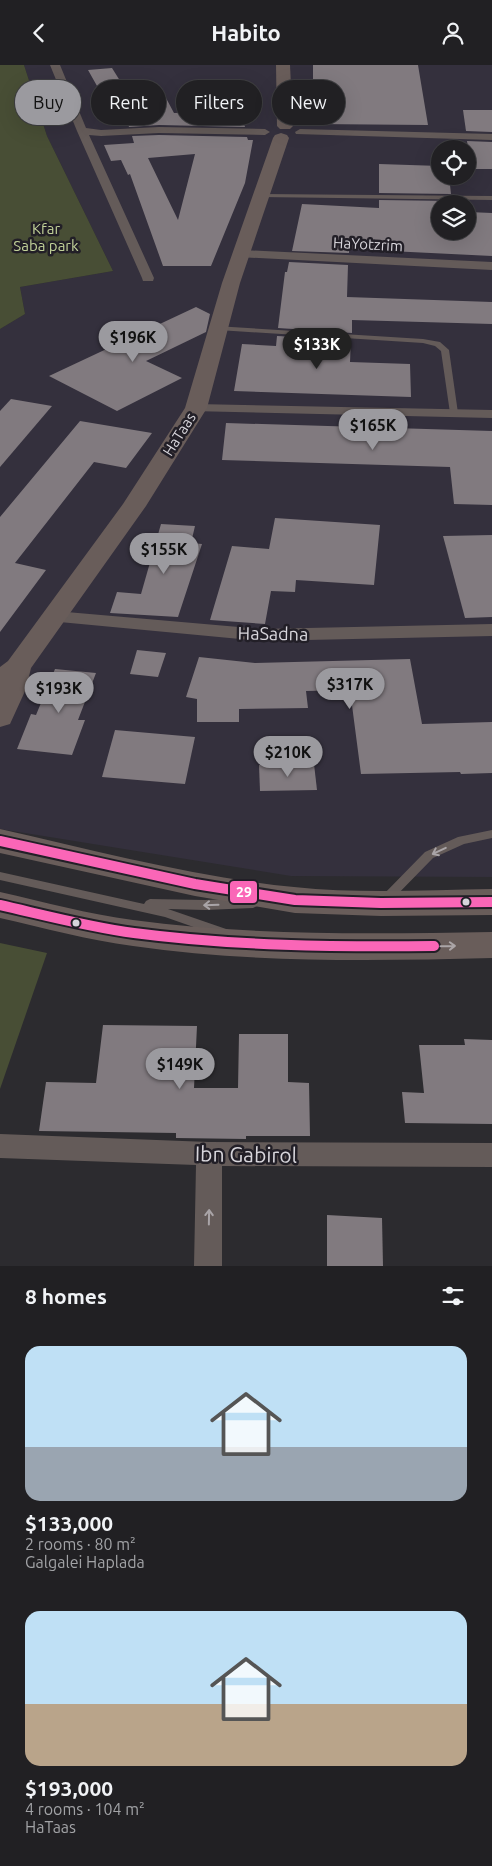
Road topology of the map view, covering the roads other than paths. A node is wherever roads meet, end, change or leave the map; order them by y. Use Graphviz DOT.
graph roads {
  1 [pos="55,65"];
  2 [pos="283,65"];
  3 [pos="82,131"];
  4 [pos="283,132"];
  5 [pos="492,137"];
  6 [pos="262,196"];
  7 [pos="492,198"];
  8 [pos="242,254"];
  9 [pos="492,266"];
  10 [pos="148,278"];
  11 [pos="218,328"];
  12 [pos="196,408"];
  13 [pos="454,413"];
  14 [pos="492,413"];
  15 [pos="55,617"];
  16 [pos="492,630"];
  17 [pos="9,674"];
  18 [pos="0,717"];
  19 [pos="488,834"];
  20 [pos="5,840"];
  21 [pos="0,875"];
  22 [pos="295,900"];
  23 [pos="124,902"];
  24 [pos="492,902"];
  25 [pos="382,903"];
  26 [pos="0,905"];
  27 [pos="258,945"];
  28 [pos="492,945"];
  29 [pos="0,1145"];
  30 [pos="209,1154"];
  31 [pos="492,1155"];
  32 [pos="208,1266"];
  1 -- 3 [label="street"];
  2 -- 4 [label="street, HaTaas"];
  3 -- 4 [label="street"];
  3 -- 10 [label="street"];
  4 -- 5 [label="street"];
  4 -- 6 [label="street, HaTaas"];
  6 -- 7 [label="lane"];
  6 -- 8 [label="street, HaTaas"];
  8 -- 9 [label="street, HaYotzrim"];
  8 -- 11 [label="street, HaTaas"];
  11 -- 12 [label="street, HaTaas"];
  11 -- 13 [label="lane"];
  12 -- 13 [label="street"];
  12 -- 15 [label="street, HaTaas"];
  13 -- 14 [label="street"];
  15 -- 16 [label="street, HaSadna"];
  15 -- 17 [label="street, HaTaas"];
  17 -- 18 [label="street, HaTaas"];
  19 -- 25 [label="lane, one-way"];
  20 -- 22 [label="street"];
  21 -- 23 [label="lane"];
  22 -- 23 [label="lane, one-way"];
  22 -- 25 [label="street"];
  23 -- 27 [label="lane"];
  24 -- 25 [label="street"];
  26 -- 27 [label="street"];
  27 -- 28 [label="street, one-way"];
  29 -- 30 [label="street, Ibn Gabirol"];
  30 -- 31 [label="street, Ibn Gabirol"];
  32 -- 30 [label="street, one-way"];
}
